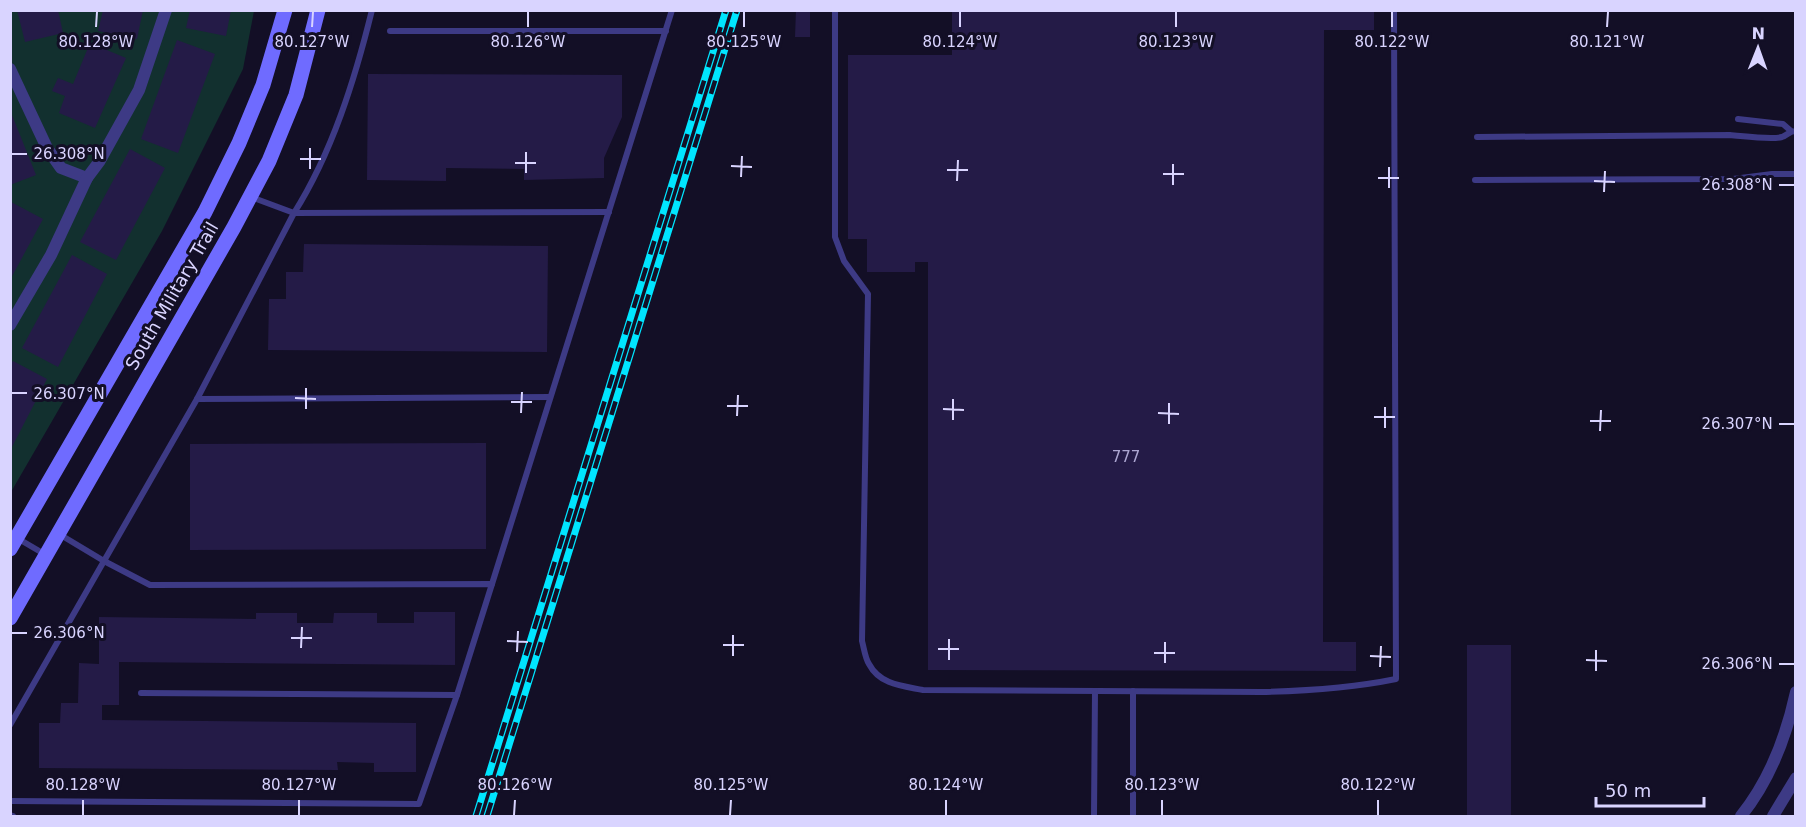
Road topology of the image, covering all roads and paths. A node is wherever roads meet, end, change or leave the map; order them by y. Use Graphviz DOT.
graph roads {
  1 [pos="166,10"];
  2 [pos="285,10"];
  3 [pos="318,10"];
  4 [pos="372,10"];
  5 [pos="672,10"];
  6 [pos="835,10"];
  7 [pos="1394,10"];
  8 [pos="390,31"];
  9 [pos="666,31"];
  10 [pos="10,69"];
  11 [pos="1738,119"];
  12 [pos="1793,131"];
  13 [pos="1477,137"];
  14 [pos="1796,174"];
  15 [pos="87,178"];
  16 [pos="1475,180"];
  17 [pos="250,196"];
  18 [pos="609,212"];
  19 [pos="294,213"];
  20 [pos="10,325"];
  21 [pos="550,397"];
  22 [pos="198,399"];
  23 [pos="59,534"];
  24 [pos="14,544"];
  25 [pos="46,555"];
  26 [pos="104,561"];
  27 [pos="492,584"];
  28 [pos="10,618"];
  29 [pos="1095,691"];
  30 [pos="1133,691"];
  31 [pos="1796,692"];
  32 [pos="141,693"];
  33 [pos="457,695"];
  34 [pos="10,725"];
  35 [pos="1796,778"];
  36 [pos="10,801"];
  37 [pos="1094,816"];
  38 [pos="1133,816"];
  39 [pos="1741,816"];
  40 [pos="1773,816"];
  1 -- 15 [label="street"];
  2 -- 24 [label="street, South Military Trail"];
  3 -- 17 [label="street, South Military Trail"];
  4 -- 19 [label="lane"];
  5 -- 9 [label="lane"];
  6 -- 29 [label="lane"];
  7 -- 30 [label="lane"];
  8 -- 9 [label="lane"];
  9 -- 18 [label="lane"];
  10 -- 15 [label="street"];
  11 -- 12 [label="lane"];
  12 -- 13 [label="lane"];
  14 -- 16 [label="lane"];
  15 -- 20 [label="street"];
  17 -- 19 [label="lane"];
  17 -- 23 [label="street, South Military Trail"];
  18 -- 19 [label="lane"];
  18 -- 21 [label="lane"];
  19 -- 22 [label="lane"];
  21 -- 22 [label="lane"];
  21 -- 27 [label="lane"];
  22 -- 26 [label="lane"];
  23 -- 25 [label="street, South Military Trail"];
  23 -- 26 [label="lane"];
  24 -- 25 [label="lane"];
  25 -- 28 [label="street, South Military Trail"];
  26 -- 27 [label="lane"];
  26 -- 34 [label="lane"];
  27 -- 33 [label="lane"];
  29 -- 30 [label="lane"];
  29 -- 37 [label="lane"];
  30 -- 38 [label="lane"];
  31 -- 39 [label="street"];
  32 -- 33 [label="lane"];
  33 -- 36 [label="lane"];
  35 -- 40 [label="street"];
}
